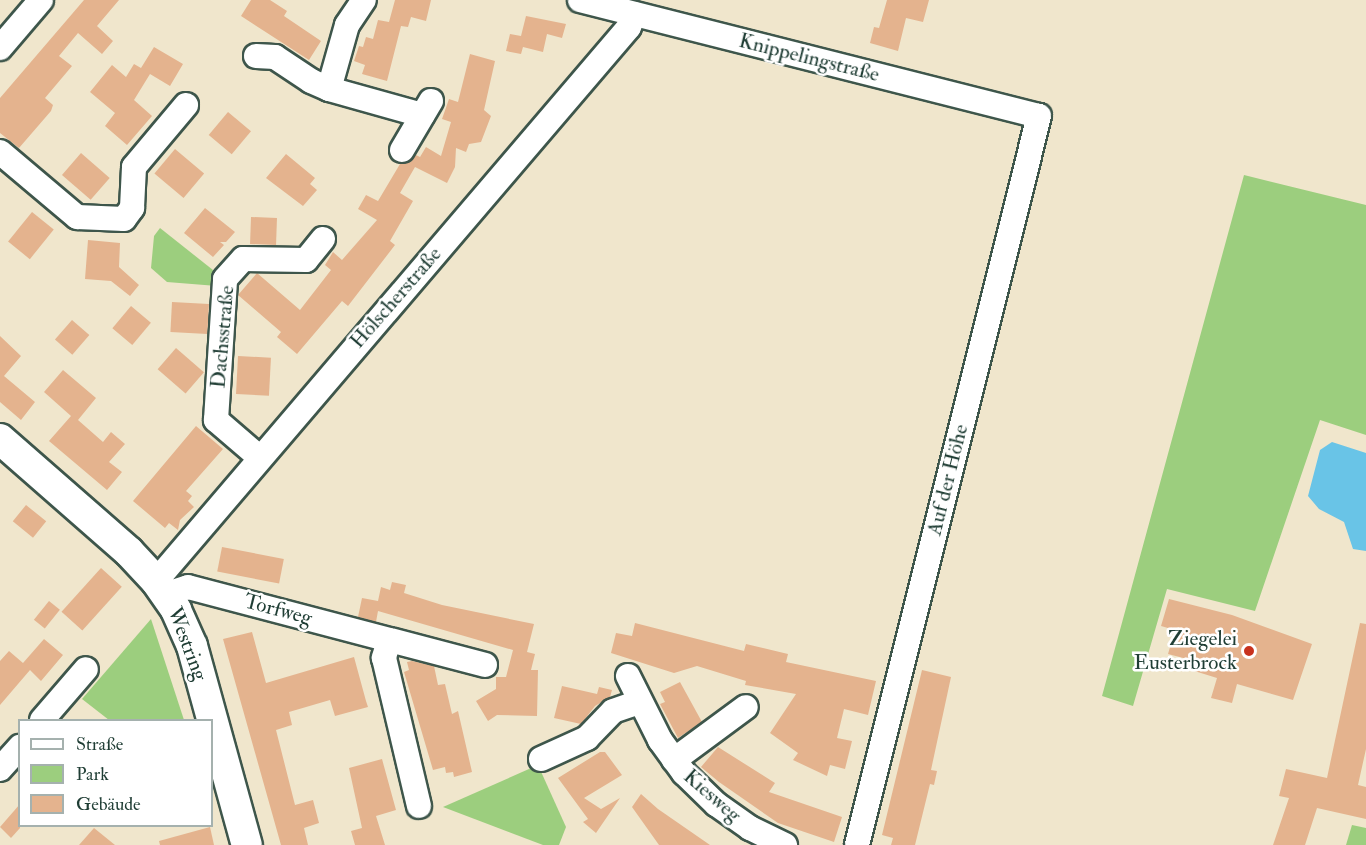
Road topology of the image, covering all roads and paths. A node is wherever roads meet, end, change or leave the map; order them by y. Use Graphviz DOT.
graph roads {
  1 [pos="41,0"];
  2 [pos="364,0"];
  3 [pos="580,0"];
  4 [pos="634,14"];
  5 [pos="0,48"];
  6 [pos="256,56"];
  7 [pos="329,88"];
  8 [pos="186,105"];
  9 [pos="1039,116"];
  10 [pos="402,150"];
  11 [pos="0,152"];
  12 [pos="323,239"];
  13 [pos="0,439"];
  14 [pos="259,457"];
  15 [pos="161,588"];
  16 [pos="389,640"];
  17 [pos="485,664"];
  18 [pos="86,669"];
  19 [pos="628,676"];
  20 [pos="639,702"];
  21 [pos="746,707"];
  22 [pos="43,719"];
  23 [pos="212,719"];
  24 [pos="213,722"];
  25 [pos="18,749"];
  26 [pos="541,759"];
  27 [pos="674,760"];
  28 [pos="0,769"];
  29 [pos="418,806"];
  30 [pos="247,845"];
  31 [pos="785,845"];
  32 [pos="857,845"];
  1 -- 5 [label="street"];
  2 -- 7 [label="street"];
  3 -- 4 [label="street, Knippelingstraße"];
  4 -- 9 [label="street, Knippelingstraße"];
  4 -- 14 [label="street, Hölscherstraße"];
  6 -- 7 [label="street"];
  7 -- 10 [label="street"];
  8 -- 11 [label="street"];
  9 -- 32 [label="street, Auf der Höhe"];
  12 -- 14 [label="street, Dachsstraße"];
  13 -- 15 [label="main road, Westring"];
  14 -- 15 [label="street, Hölscherstraße"];
  15 -- 16 [label="street, Torfweg"];
  15 -- 23 [label="main road, Westring"];
  16 -- 17 [label="street, Torfweg"];
  16 -- 29 [label="street"];
  18 -- 22 [label="street"];
  19 -- 20 [label="street, Kiesweg"];
  20 -- 26 [label="street"];
  20 -- 27 [label="street, Kiesweg"];
  21 -- 27 [label="street, Kiesweg"];
  24 -- 30 [label="main road, Westring"];
  25 -- 28 [label="street"];
  27 -- 31 [label="street, Kiesweg"];
}
